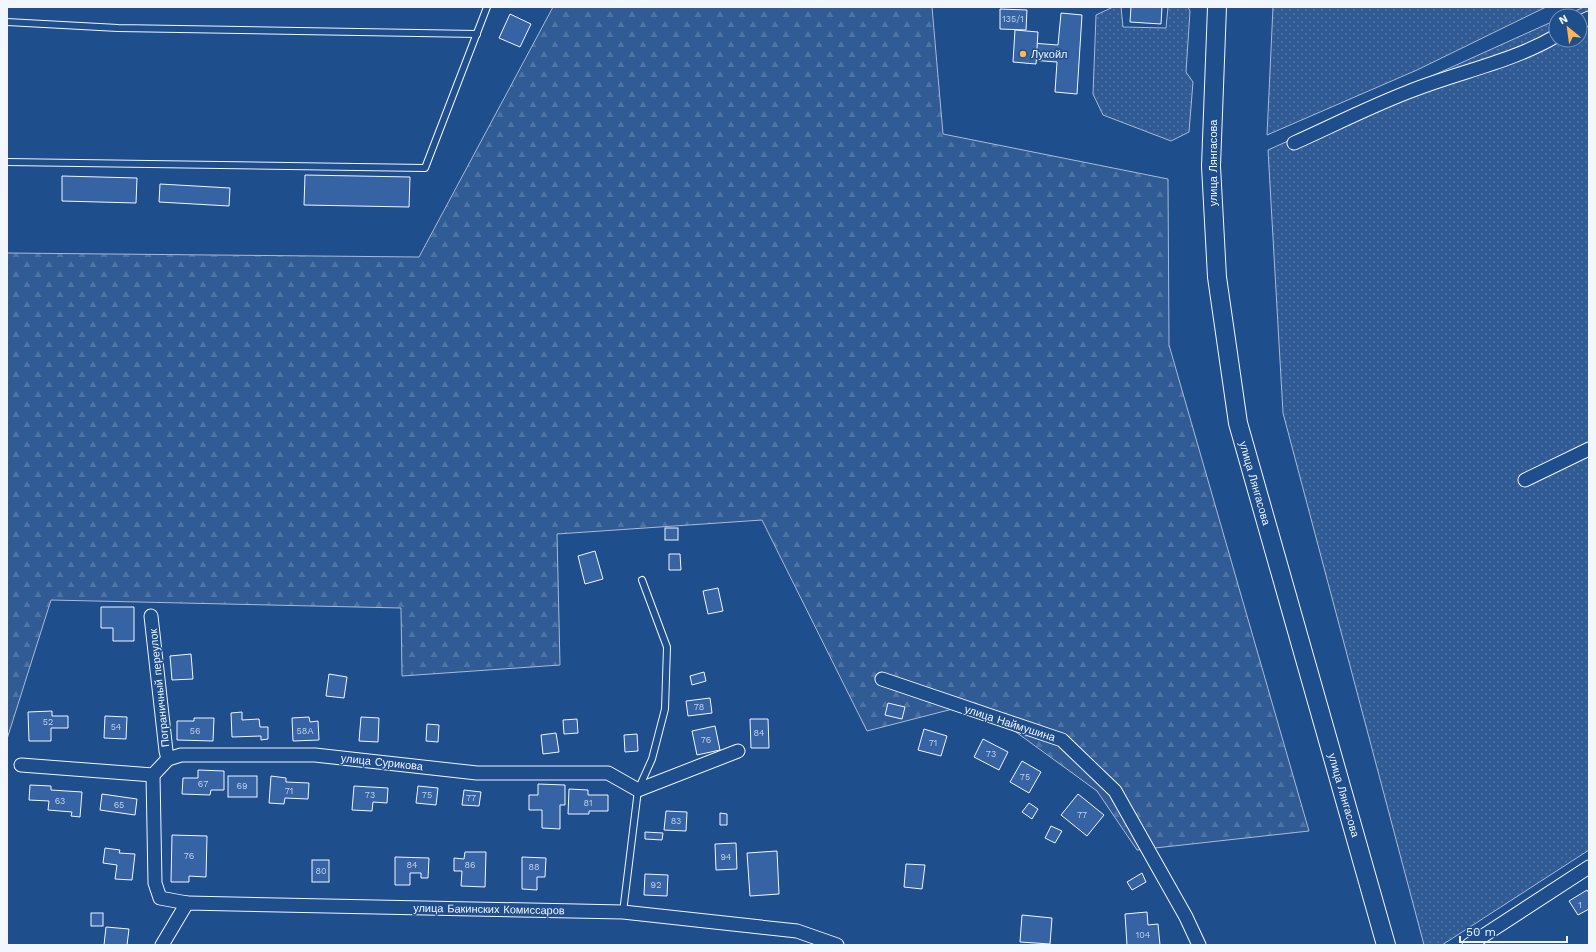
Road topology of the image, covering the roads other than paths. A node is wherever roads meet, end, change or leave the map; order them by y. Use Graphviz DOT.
graph roads {
  1 [pos="487,7"];
  2 [pos="1217,7"];
  3 [pos="7,22"];
  4 [pos="477,34"];
  5 [pos="1548,41"];
  6 [pos="1294,143"];
  7 [pos="7,162"];
  8 [pos="1589,449"];
  9 [pos="1525,480"];
  10 [pos="642,580"];
  11 [pos="151,616"];
  12 [pos="882,680"];
  13 [pos="738,751"];
  14 [pos="168,760"];
  15 [pos="21,765"];
  16 [pos="153,775"];
  17 [pos="638,790"];
  18 [pos="1589,867"];
  19 [pos="187,903"];
  20 [pos="623,912"];
  21 [pos="162,945"];
  22 [pos="838,945"];
  23 [pos="1199,945"];
  24 [pos="1386,945"];
  25 [pos="1470,945"];
  1 -- 4 [label="lane"];
  2 -- 24 [label="main road, улица Лянгасова"];
  3 -- 4 [label="lane"];
  4 -- 7 [label="lane"];
  5 -- 6 [label="street"];
  8 -- 9 [label="street"];
  10 -- 17 [label="lane"];
  11 -- 14 [label="street, Пограничный переулок"];
  12 -- 23 [label="street, улица Наймушина"];
  13 -- 17 [label="street"];
  14 -- 16 [label="street"];
  14 -- 17 [label="street, улица Сурикова"];
  15 -- 16 [label="street"];
  16 -- 19 [label="street"];
  17 -- 20 [label="lane"];
  18 -- 25 [label="street"];
  19 -- 20 [label="street, улица Бакинских Комиссаров"];
  19 -- 21 [label="street"];
  20 -- 22 [label="street, улица Бакинских Комиссаров"];
}
